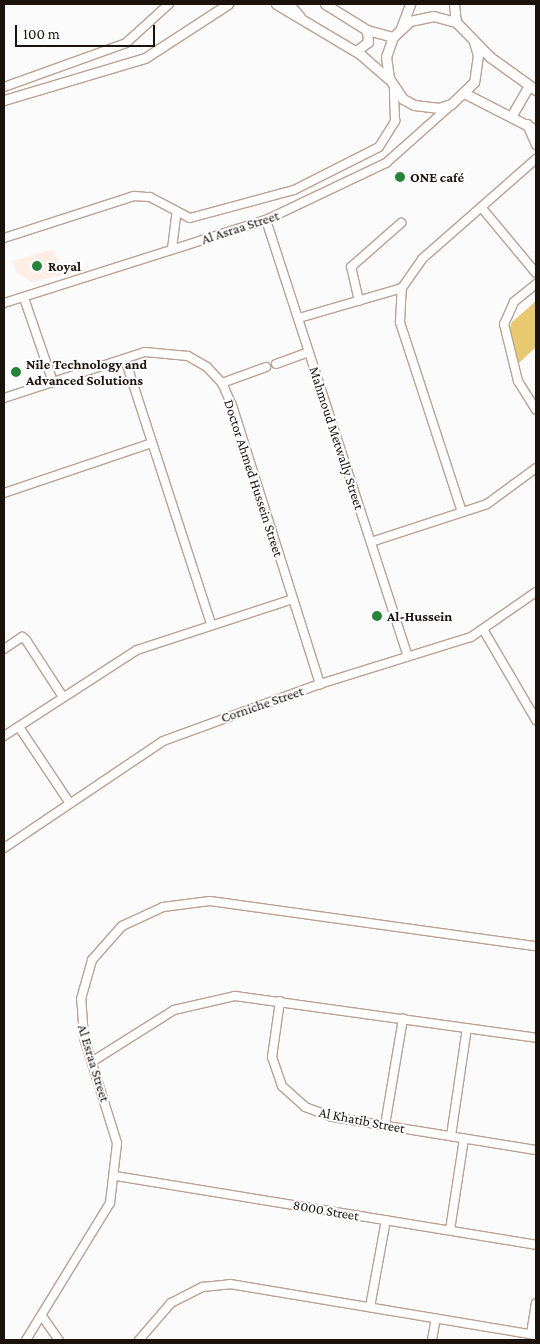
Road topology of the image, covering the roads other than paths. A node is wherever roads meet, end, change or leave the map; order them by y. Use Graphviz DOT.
graph roads {
  1 [pos="169,4"];
  2 [pos="228,4"];
  3 [pos="276,4"];
  4 [pos="290,4"];
  5 [pos="325,4"];
  6 [pos="410,4"];
  7 [pos="454,4"];
  8 [pos="300,16"];
  9 [pos="456,22"];
  10 [pos="401,28"];
  11 [pos="367,30"];
  12 [pos="393,37"];
  13 [pos="474,42"];
  14 [pos="356,52"];
  15 [pos="388,78"];
  16 [pos="4,87"];
  17 [pos="532,87"];
  18 [pos="394,89"];
  19 [pos="466,94"];
  20 [pos="4,100"];
  21 [pos="451,104"];
  22 [pos="512,115"];
  23 [pos="526,124"];
  24 [pos="536,130"];
  25 [pos="536,144"];
  26 [pos="536,159"];
  27 [pos="481,207"];
  28 [pos="176,215"];
  29 [pos="266,220"];
  30 [pos="401,223"];
  31 [pos="4,238"];
  32 [pos="172,249"];
  33 [pos="536,273"];
  34 [pos="536,284"];
  35 [pos="402,288"];
  36 [pos="24,298"];
  37 [pos="359,301"];
  38 [pos="4,303"];
  39 [pos="299,318"];
  40 [pos="309,352"];
  41 [pos="125,359"];
  42 [pos="276,364"];
  43 [pos="266,367"];
  44 [pos="53,382"];
  45 [pos="222,382"];
  46 [pos="4,398"];
  47 [pos="536,410"];
  48 [pos="152,443"];
  49 [pos="536,468"];
  50 [pos="4,493"];
  51 [pos="462,512"];
  52 [pos="371,542"];
  53 [pos="536,592"];
  54 [pos="293,599"];
  55 [pos="211,624"];
  56 [pos="484,631"];
  57 [pos="4,649"];
  58 [pos="408,657"];
  59 [pos="320,684"];
  60 [pos="63,697"];
  61 [pos="536,720"];
  62 [pos="19,727"];
  63 [pos="4,736"];
  64 [pos="69,802"];
  65 [pos="4,848"];
  66 [pos="536,946"];
  67 [pos="280,1001"];
  68 [pos="403,1019"];
  69 [pos="467,1028"];
  70 [pos="536,1038"];
  71 [pos="93,1061"];
  72 [pos="385,1126"];
  73 [pos="451,1136"];
  74 [pos="464,1138"];
  75 [pos="536,1150"];
  76 [pos="116,1176"];
  77 [pos="386,1220"];
  78 [pos="450,1230"];
  79 [pos="536,1244"];
  80 [pos="536,1303"];
  81 [pos="370,1307"];
  82 [pos="42,1316"];
  83 [pos="436,1318"];
  84 [pos="534,1335"];
  85 [pos="26,1340"];
  86 [pos="59,1340"];
  87 [pos="139,1340"];
  88 [pos="432,1340"];
  1 -- 16 [label="street"];
  2 -- 20 [label="street"];
  3 -- 8 [label="street"];
  4 -- 8 [label="street"];
  5 -- 11 [label="street"];
  6 -- 10 [label="street"];
  7 -- 9 [label="street"];
  8 -- 14 [label="street"];
  9 -- 10 [label="street"];
  9 -- 13 [label="street"];
  10 -- 12 [label="street"];
  11 -- 12 [label="street"];
  11 -- 14 [label="street"];
  12 -- 15 [label="street"];
  13 -- 17 [label="street"];
  13 -- 19 [label="street"];
  14 -- 15 [label="street"];
  15 -- 18 [label="street"];
  17 -- 22 [label="street"];
  18 -- 21 [label="street"];
  18 -- 28 [label="street, Al Asraa Street"];
  19 -- 21 [label="street"];
  19 -- 22 [label="street"];
  21 -- 29 [label="street, Al Asraa Street"];
  22 -- 23 [label="street"];
  23 -- 24 [label="street"];
  23 -- 25 [label="street"];
  26 -- 27 [label="street"];
  27 -- 33 [label="street"];
  27 -- 35 [label="street"];
  28 -- 31 [label="street"];
  28 -- 32 [label="street"];
  29 -- 32 [label="street, Al Asraa Street"];
  29 -- 39 [label="street, Mahmoud Metwally Street"];
  30 -- 37 [label="street"];
  32 -- 36 [label="street, Al Asraa Street"];
  34 -- 47 [label="street"];
  35 -- 37 [label="street"];
  35 -- 51 [label="street"];
  36 -- 38 [label="street, Al Asraa Street"];
  36 -- 44 [label="street"];
  37 -- 39 [label="street"];
  39 -- 40 [label="street, Mahmoud Metwally Street"];
  40 -- 42 [label="street"];
  40 -- 52 [label="street, Mahmoud Metwally Street"];
  41 -- 44 [label="street, Doctor Ahmed Hussein Street"];
  41 -- 45 [label="street, Doctor Ahmed Hussein Street"];
  41 -- 48 [label="street"];
  43 -- 45 [label="street"];
  44 -- 46 [label="street, Doctor Ahmed Hussein Street"];
  45 -- 54 [label="street, Doctor Ahmed Hussein Street"];
  48 -- 50 [label="street"];
  48 -- 55 [label="street"];
  49 -- 51 [label="street"];
  51 -- 52 [label="street"];
  52 -- 58 [label="street, Mahmoud Metwally Street"];
  53 -- 56 [label="street, Corniche Street"];
  54 -- 55 [label="street"];
  54 -- 59 [label="street, Doctor Ahmed Hussein Street"];
  55 -- 60 [label="street"];
  56 -- 58 [label="street, Corniche Street"];
  56 -- 61 [label="street"];
  57 -- 60 [label="street"];
  58 -- 59 [label="street, Corniche Street"];
  59 -- 64 [label="street, Corniche Street"];
  60 -- 62 [label="street"];
  62 -- 63 [label="street"];
  62 -- 64 [label="street"];
  64 -- 65 [label="street, Corniche Street"];
  66 -- 71 [label="street, Al Esraa Street"];
  67 -- 68 [label="street"];
  67 -- 71 [label="street"];
  67 -- 72 [label="street, Al Khatib Street"];
  68 -- 69 [label="street"];
  68 -- 72 [label="street"];
  69 -- 70 [label="street"];
  69 -- 73 [label="street"];
  71 -- 76 [label="street, Al Esraa Street"];
  72 -- 73 [label="street, Al Khatib Street"];
  73 -- 74 [label="street, Al Khatib Street"];
  74 -- 75 [label="street, Al Khatib Street"];
  74 -- 78 [label="street"];
  76 -- 77 [label="street, 8000 Street"];
  76 -- 82 [label="street, Al Esraa Street"];
  77 -- 78 [label="street, 8000 Street"];
  77 -- 81 [label="street"];
  78 -- 79 [label="street, 8000 Street"];
  80 -- 84 [label="street"];
  81 -- 83 [label="street"];
  81 -- 87 [label="street"];
  82 -- 85 [label="street, Al Esraa Street"];
  82 -- 86 [label="street"];
  83 -- 84 [label="street"];
  83 -- 88 [label="street"];
}
